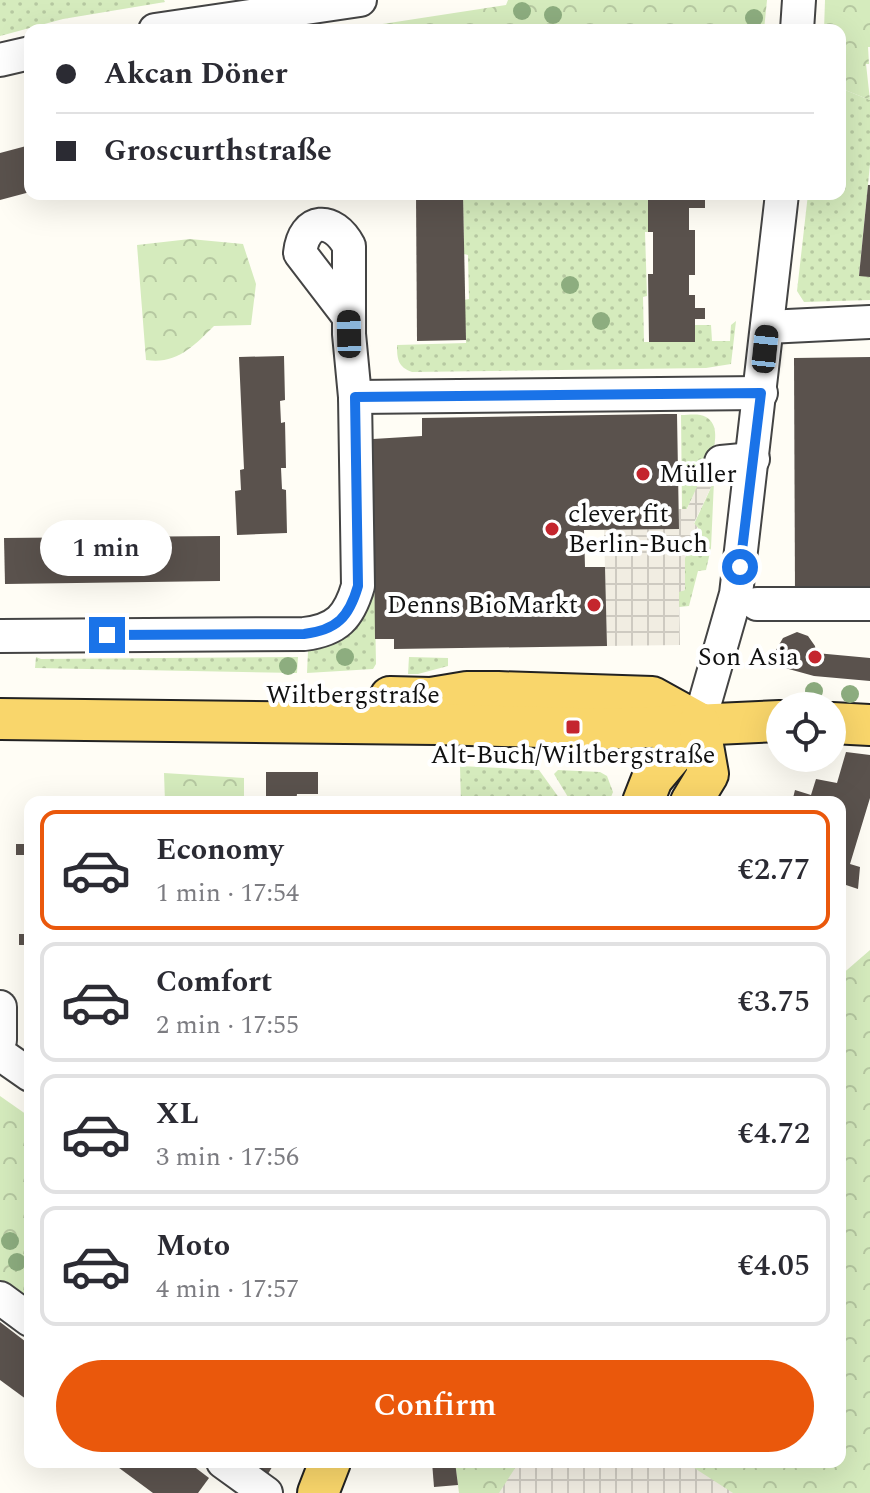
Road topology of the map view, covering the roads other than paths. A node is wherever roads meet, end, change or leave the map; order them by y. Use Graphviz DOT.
graph roads {
  1 [pos="360,0"];
  2 [pos="799,0"];
  3 [pos="169,19"];
  4 [pos="797,24"];
  5 [pos="24,54"];
  6 [pos="0,60"];
  7 [pos="781,200"];
  8 [pos="349,317"];
  9 [pos="870,322"];
  10 [pos="767,327"];
  11 [pos="761,393"];
  12 [pos="355,397"];
  13 [pos="753,459"];
  14 [pos="721,462"];
  15 [pos="757,604"];
  16 [pos="870,604"];
  17 [pos="0,636"];
  18 [pos="0,691"];
  19 [pos="0,719"];
  20 [pos="766,721"];
  21 [pos="699,723"];
  22 [pos="846,724"];
  23 [pos="870,725"];
  24 [pos="645,796"];
  25 [pos="695,796"];
  26 [pos="0,1007"];
  27 [pos="0,1040"];
  28 [pos="0,1054"];
  29 [pos="24,1071"];
  30 [pos="0,1298"];
  31 [pos="24,1316"];
  32 [pos="231,1468"];
  33 [pos="328,1468"];
  34 [pos="266,1493"];
  35 [pos="318,1493"];
  1 -- 3 [label="street"];
  2 -- 4 [label="street"];
  5 -- 6 [label="street"];
  7 -- 10 [label="street"];
  8 -- 12 [label="street"];
  9 -- 10 [label="street"];
  10 -- 11 [label="street"];
  11 -- 12 [label="street"];
  11 -- 13 [label="street"];
  12 -- 17 [label="street"];
  13 -- 14 [label="street"];
  13 -- 21 [label="street"];
  15 -- 16 [label="street"];
  18 -- 21 [label="main road, Wiltbergstraße"];
  19 -- 21 [label="main road, Wiltbergstraße"];
  20 -- 21 [label="main road, Wiltbergstraße"];
  21 -- 24 [label="main road"];
  21 -- 25 [label="main road"];
  22 -- 23 [label="main road"];
  26 -- 27 [label="street"];
  28 -- 29 [label="street"];
  30 -- 31 [label="street"];
  32 -- 34 [label="street"];
  33 -- 35 [label="main road"];
}
